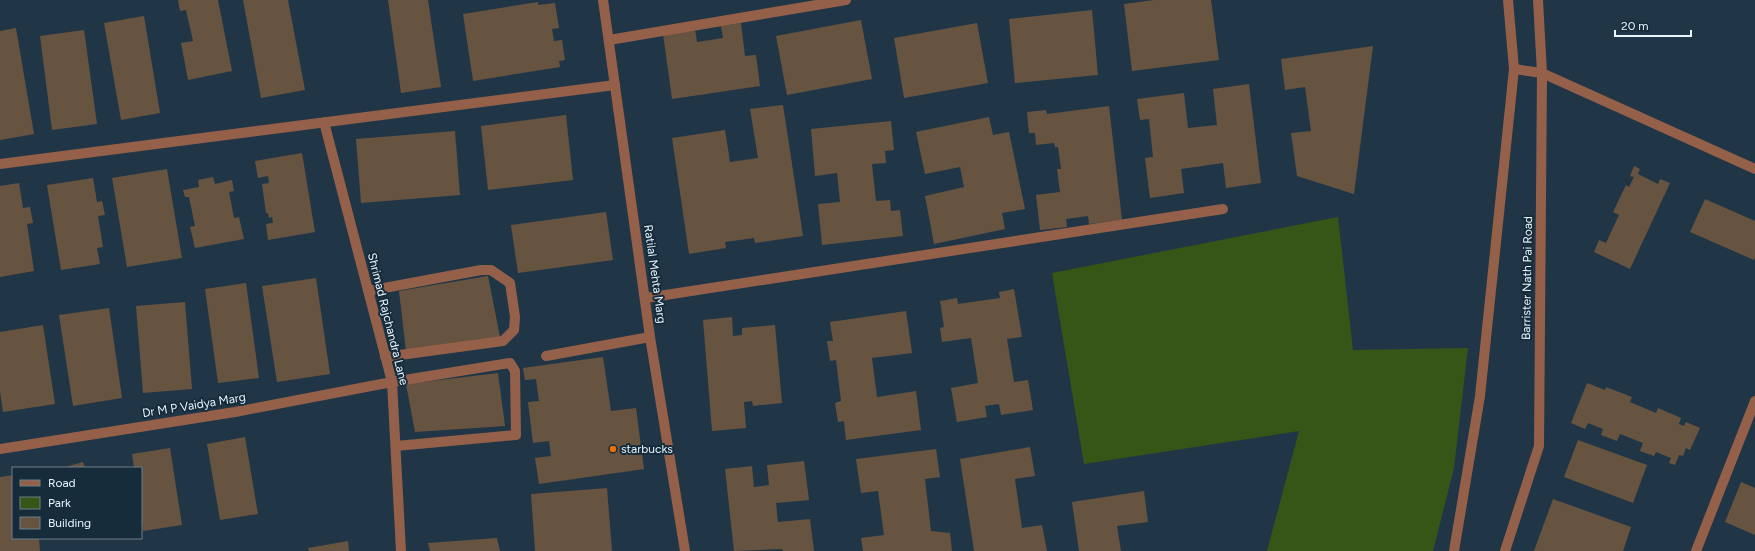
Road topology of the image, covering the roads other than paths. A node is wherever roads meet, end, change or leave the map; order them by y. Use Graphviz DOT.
graph roads {
  1 [pos="603,0"];
  2 [pos="846,0"];
  3 [pos="1508,0"];
  4 [pos="1538,0"];
  5 [pos="609,40"];
  6 [pos="1514,69"];
  7 [pos="1542,73"];
  8 [pos="615,84"];
  9 [pos="324,122"];
  10 [pos="0,164"];
  11 [pos="1755,169"];
  12 [pos="1223,209"];
  13 [pos="368,291"];
  14 [pos="646,298"];
  15 [pos="650,337"];
  16 [pos="546,356"];
  17 [pos="385,357"];
  18 [pos="392,382"];
  19 [pos="1755,401"];
  20 [pos="396,446"];
  21 [pos="0,449"];
  22 [pos="401,551"];
  23 [pos="685,551"];
  24 [pos="1454,551"];
  25 [pos="1505,551"];
  26 [pos="1696,551"];
  1 -- 5 [label="street, Ratilal Mehta Marg"];
  2 -- 5 [label="street"];
  3 -- 6 [label="street"];
  4 -- 7 [label="street, Barrister Nath Pai Road"];
  5 -- 8 [label="street, Ratilal Mehta Marg"];
  6 -- 7 [label="street"];
  6 -- 24 [label="street"];
  7 -- 11 [label="street"];
  7 -- 25 [label="street, Barrister Nath Pai Road"];
  8 -- 9 [label="street"];
  8 -- 14 [label="street, Ratilal Mehta Marg"];
  9 -- 10 [label="street"];
  9 -- 13 [label="street, Shrimad Rajchandra Lane"];
  12 -- 14 [label="street"];
  13 -- 17 [label="street, Shrimad Rajchandra Lane"];
  13 -- 17 [label="street"];
  14 -- 15 [label="street, Ratilal Mehta Marg"];
  15 -- 16 [label="street"];
  15 -- 23 [label="street, Ratilal Mehta Marg"];
  17 -- 18 [label="street, Shrimad Rajchandra Lane"];
  18 -- 20 [label="street, Shrimad Rajchandra Lane"];
  18 -- 20 [label="street, Dr M P Vaidya Marg"];
  18 -- 21 [label="street, Dr M P Vaidya Marg"];
  19 -- 26 [label="street"];
  20 -- 22 [label="street, Shrimad Rajchandra Lane"];
}
